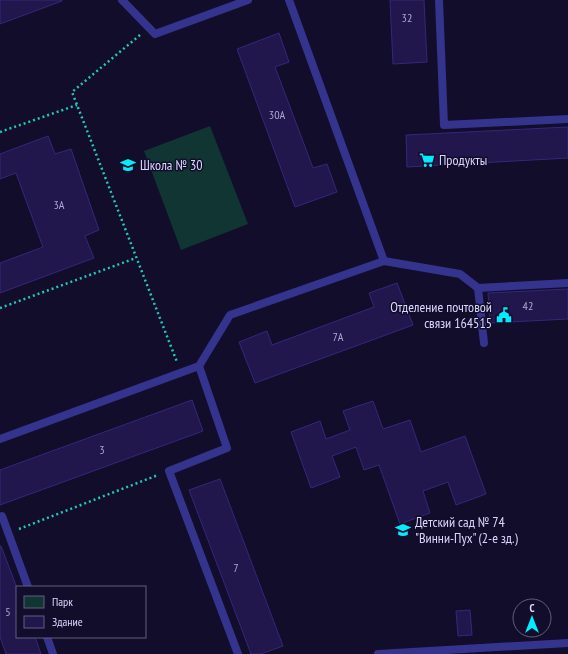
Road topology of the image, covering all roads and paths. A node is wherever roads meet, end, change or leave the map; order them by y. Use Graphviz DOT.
graph roads {
  1 [pos="122,0"];
  2 [pos="248,0"];
  3 [pos="289,0"];
  4 [pos="439,0"];
  5 [pos="149,27"];
  6 [pos="77,105"];
  7 [pos="568,120"];
  8 [pos="0,132"];
  9 [pos="136,258"];
  10 [pos="384,261"];
  11 [pos="568,283"];
  12 [pos="478,288"];
  13 [pos="0,308"];
  14 [pos="484,344"];
  15 [pos="199,366"];
  16 [pos="181,372"];
  17 [pos="0,439"];
  18 [pos="169,470"];
  19 [pos="2,516"];
  20 [pos="8,533"];
  21 [pos="28,586"];
  22 [pos="47,638"];
  23 [pos="568,643"];
  24 [pos="53,654"];
  25 [pos="238,654"];
  26 [pos="378,654"];
  1 -- 5 [label="lane"];
  2 -- 5 [label="lane"];
  3 -- 10 [label="lane"];
  4 -- 7 [label="lane"];
  5 -- 6 [label="path"];
  6 -- 8 [label="path"];
  6 -- 9 [label="path"];
  9 -- 13 [label="path"];
  9 -- 16 [label="path"];
  10 -- 12 [label="lane"];
  10 -- 15 [label="lane"];
  11 -- 12 [label="lane"];
  12 -- 14 [label="lane"];
  15 -- 16 [label="lane"];
  15 -- 18 [label="lane"];
  16 -- 17 [label="lane"];
  18 -- 20 [label="path"];
  18 -- 25 [label="lane"];
  19 -- 20 [label="lane"];
  20 -- 21 [label="lane"];
  22 -- 24 [label="lane"];
  23 -- 26 [label="lane"];
}
